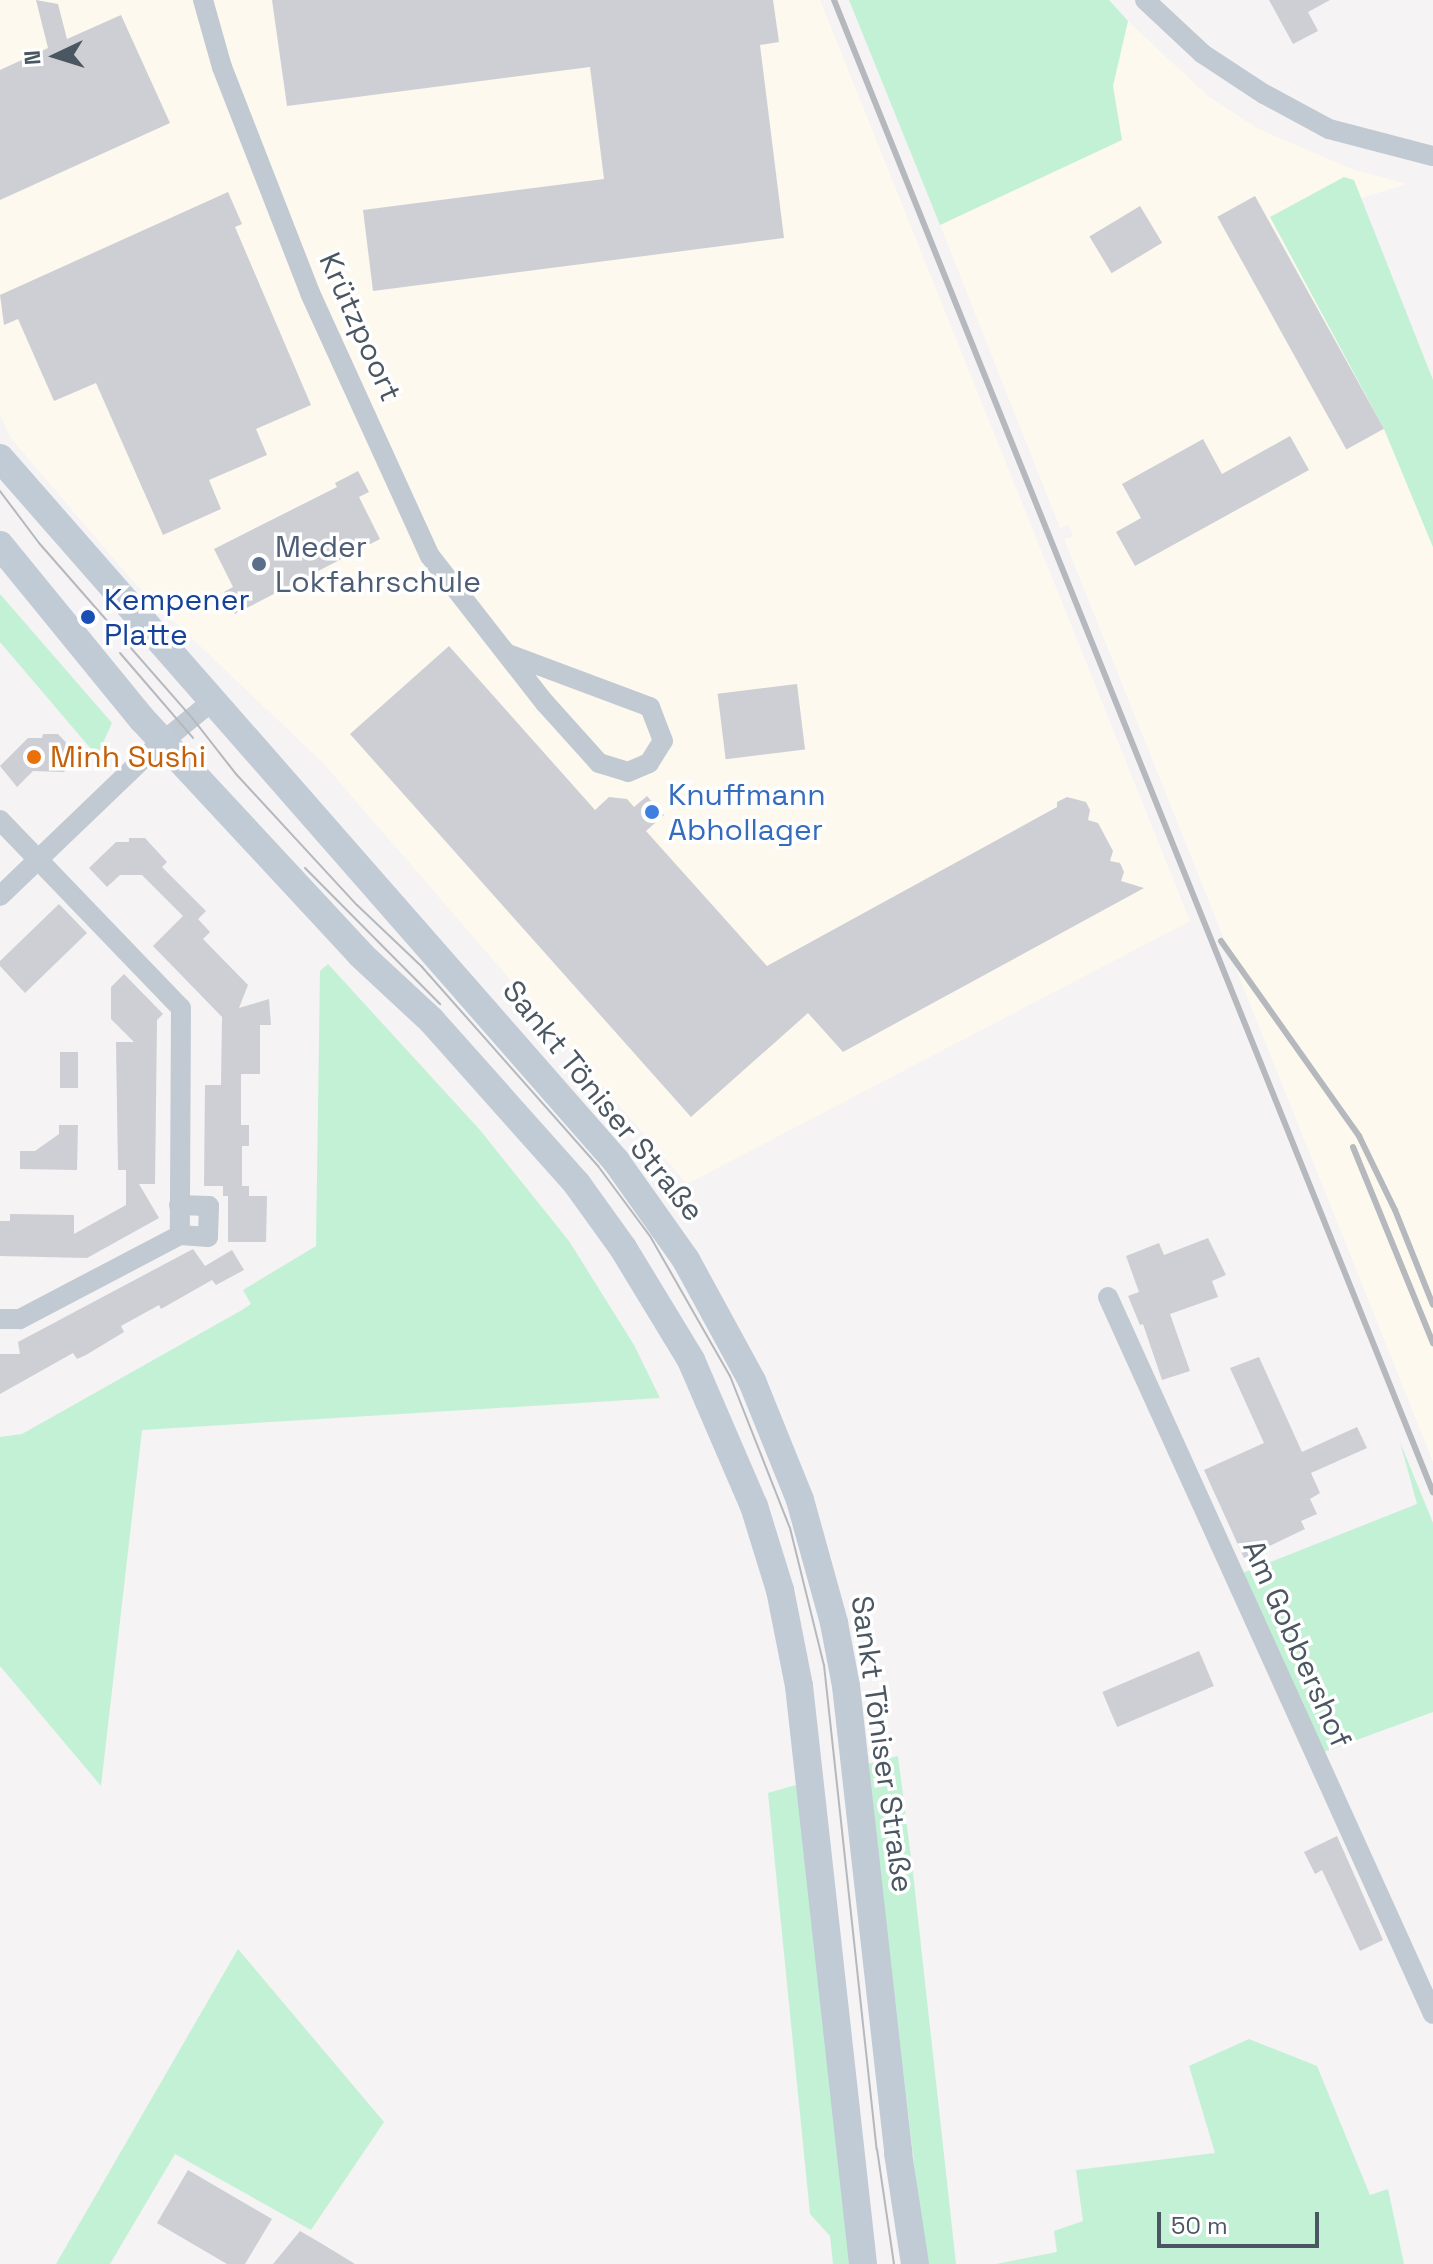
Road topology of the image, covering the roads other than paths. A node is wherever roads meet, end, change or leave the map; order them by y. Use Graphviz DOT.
graph roads {
  1 [pos="203,0"];
  2 [pos="1145,0"];
  3 [pos="1433,156"];
  4 [pos="0,458"];
  5 [pos="0,545"];
  6 [pos="508,654"];
  7 [pos="211,702"];
  8 [pos="164,742"];
  9 [pos="0,820"];
  10 [pos="41,860"];
  11 [pos="0,896"];
  12 [pos="179,1205"];
  13 [pos="180,1235"];
  14 [pos="1108,1297"];
  15 [pos="0,1319"];
  16 [pos="1433,2014"];
  17 [pos="863,2264"];
  18 [pos="915,2264"];
  1 -- 6 [label="street, Krützpoort"];
  2 -- 3 [label="street"];
  4 -- 7 [label="main road, Sankt Töniser Straße"];
  5 -- 8 [label="main road"];
  6 -- 6 [label="street, Krützpoort"];
  7 -- 8 [label="street"];
  7 -- 18 [label="main road, Sankt Töniser Straße"];
  8 -- 10 [label="street"];
  8 -- 17 [label="main road"];
  9 -- 10 [label="street"];
  10 -- 11 [label="street"];
  10 -- 12 [label="street"];
  12 -- 13 [label="street"];
  12 -- 13 [label="street"];
  13 -- 15 [label="street"];
  14 -- 16 [label="street, Am Gobbershof"];
}
